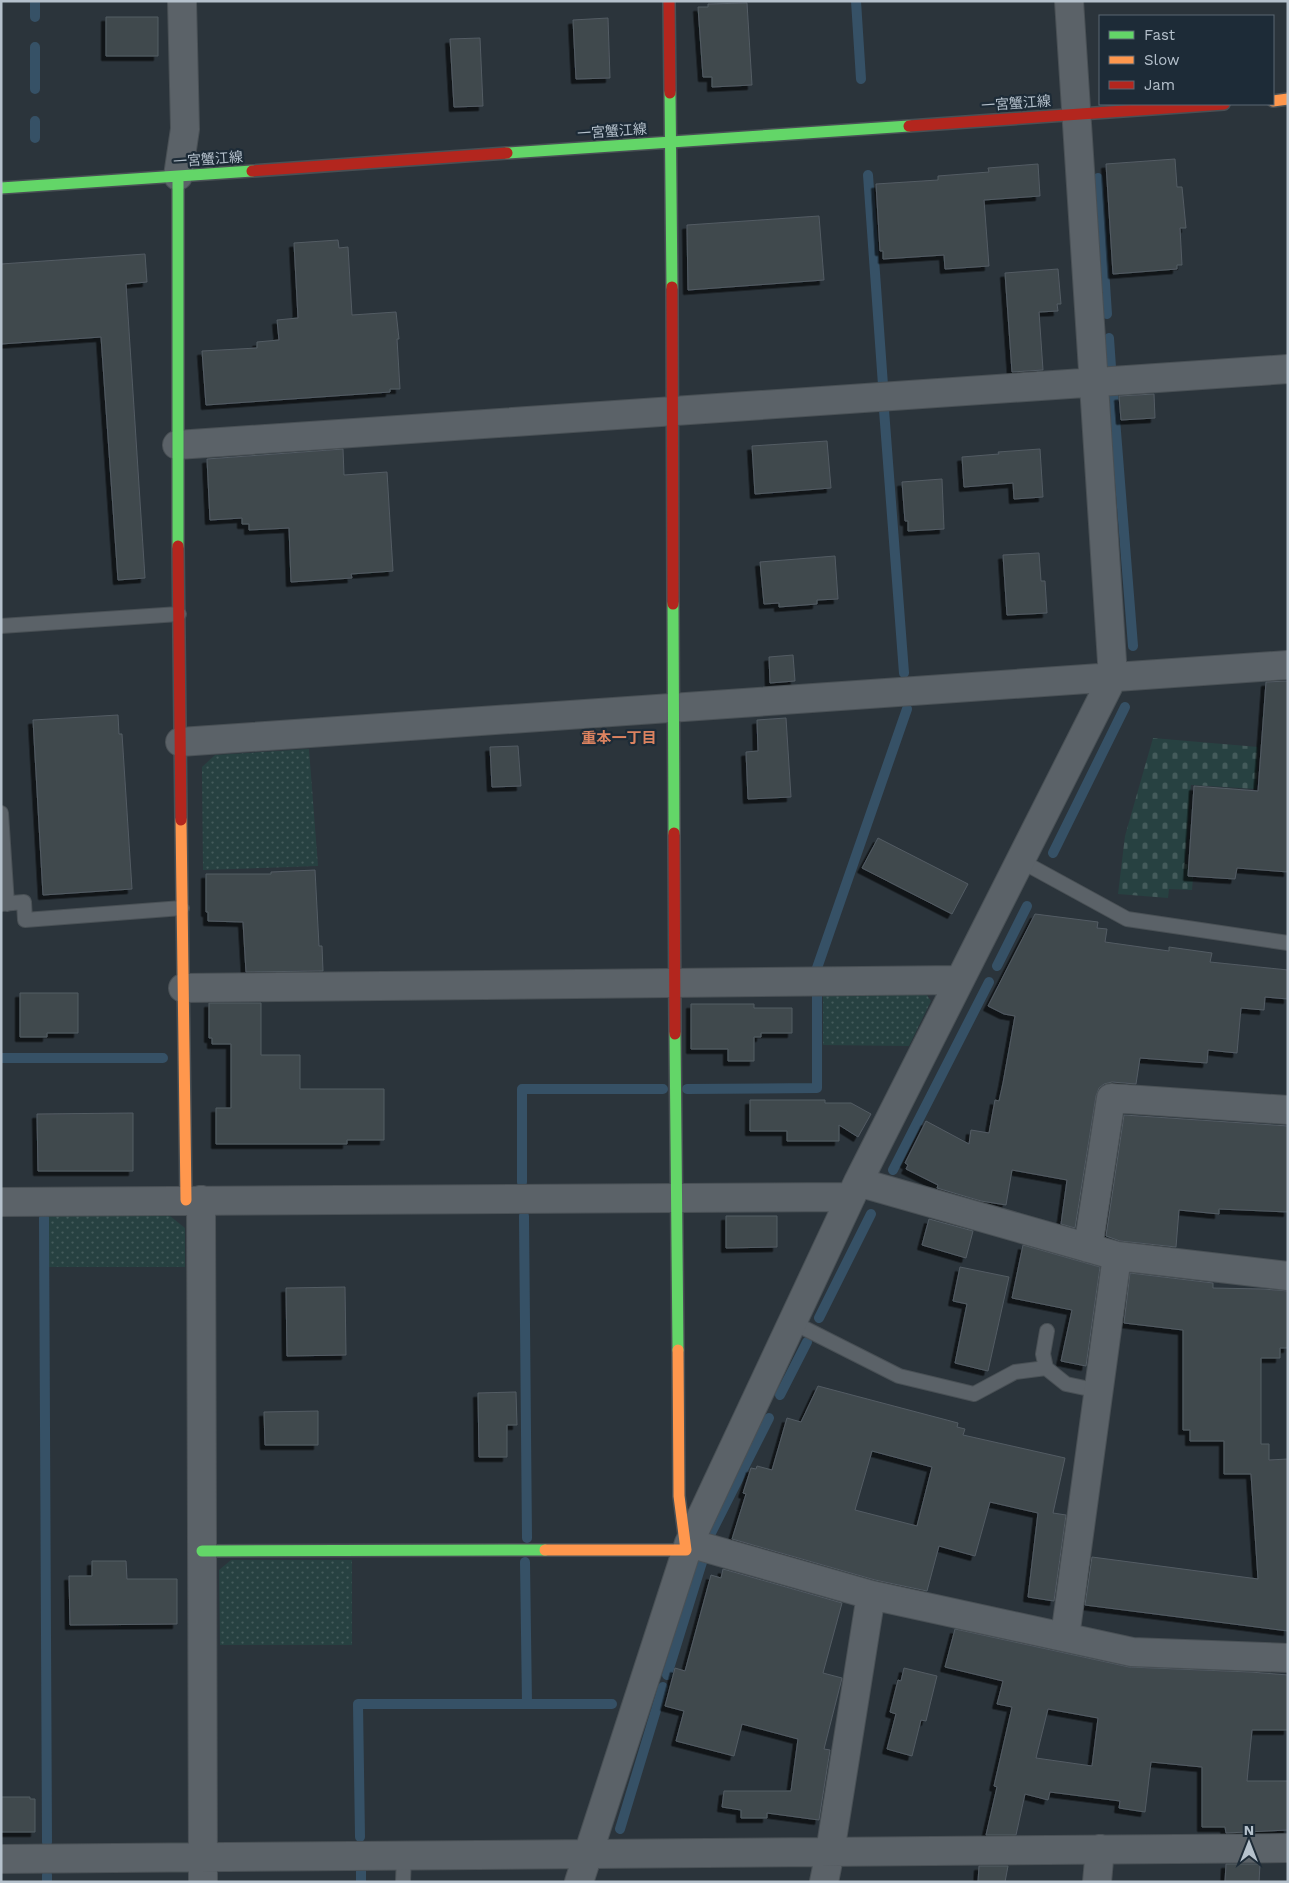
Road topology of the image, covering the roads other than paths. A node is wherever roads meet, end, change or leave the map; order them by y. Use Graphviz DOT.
graph roads {
  1 [pos="182,1"];
  2 [pos="669,1"];
  3 [pos="1069,1"];
  4 [pos="1274,100"];
  5 [pos="1288,100"];
  6 [pos="1209,105"];
  7 [pos="1075,114"];
  8 [pos="671,142"];
  9 [pos="178,176"];
  10 [pos="1,188"];
  11 [pos="1288,369"];
  12 [pos="1093,383"];
  13 [pos="672,412"];
  14 [pos="177,445"];
  15 [pos="179,614"];
  16 [pos="1,626"];
  17 [pos="1288,665"];
  18 [pos="1113,677"];
  19 [pos="674,708"];
  20 [pos="180,742"];
  21 [pos="1,813"];
  22 [pos="1021,861"];
  23 [pos="4,904"];
  24 [pos="182,908"];
  25 [pos="1288,943"];
  26 [pos="960,980"];
  27 [pos="675,983"];
  28 [pos="183,988"];
  29 [pos="1288,1110"];
  30 [pos="855,1190"];
  31 [pos="676,1198"];
  32 [pos="193,1200"];
  33 [pos="1,1202"];
  34 [pos="1088,1248"];
  35 [pos="1117,1256"];
  36 [pos="1288,1276"];
  37 [pos="792,1322"];
  38 [pos="1047,1331"];
  39 [pos="1046,1368"];
  40 [pos="1099,1391"];
  41 [pos="688,1546"];
  42 [pos="202,1551"];
  43 [pos="872,1595"];
  44 [pos="1065,1637"];
  45 [pos="1288,1658"];
  46 [pos="1288,1848"];
  47 [pos="1100,1849"];
  48 [pos="830,1852"];
  49 [pos="588,1854"];
  50 [pos="1,1859"];
  51 [pos="203,1869"];
  52 [pos="403,1869"];
  53 [pos="579,1882"];
  54 [pos="824,1882"];
  55 [pos="1097,1882"];
  1 -- 9 [label="street"];
  2 -- 8 [label="street"];
  3 -- 7 [label="street"];
  4 -- 5 [label="street"];
  6 -- 7 [label="street, 一宮蟹江線"];
  7 -- 8 [label="street, 一宮蟹江線"];
  7 -- 12 [label="street"];
  8 -- 9 [label="street, 一宮蟹江線"];
  8 -- 13 [label="street"];
  9 -- 10 [label="street, 一宮蟹江線"];
  9 -- 14 [label="street"];
  11 -- 12 [label="street"];
  12 -- 13 [label="street"];
  12 -- 18 [label="street"];
  13 -- 14 [label="street"];
  13 -- 19 [label="street"];
  14 -- 15 [label="street"];
  15 -- 16 [label="lane"];
  15 -- 20 [label="street"];
  17 -- 18 [label="street"];
  18 -- 19 [label="street"];
  18 -- 22 [label="street"];
  19 -- 20 [label="street"];
  19 -- 27 [label="street"];
  20 -- 24 [label="street"];
  21 -- 23 [label="lane"];
  22 -- 25 [label="lane"];
  22 -- 26 [label="street"];
  23 -- 24 [label="lane"];
  24 -- 28 [label="street"];
  26 -- 27 [label="street"];
  26 -- 30 [label="street"];
  27 -- 28 [label="street"];
  27 -- 31 [label="street"];
  28 -- 32 [label="street"];
  29 -- 34 [label="street"];
  30 -- 31 [label="street"];
  30 -- 34 [label="street"];
  30 -- 37 [label="street"];
  31 -- 32 [label="street"];
  31 -- 41 [label="street"];
  32 -- 33 [label="street"];
  32 -- 42 [label="street"];
  34 -- 35 [label="street"];
  35 -- 36 [label="street"];
  35 -- 40 [label="street"];
  37 -- 39 [label="lane"];
  37 -- 41 [label="street"];
  38 -- 39 [label="lane"];
  39 -- 40 [label="lane"];
  40 -- 44 [label="street"];
  41 -- 42 [label="street"];
  41 -- 43 [label="street"];
  41 -- 49 [label="street"];
  42 -- 51 [label="street"];
  43 -- 44 [label="street"];
  43 -- 48 [label="street"];
  44 -- 45 [label="street"];
  46 -- 47 [label="street"];
  47 -- 48 [label="street"];
  47 -- 55 [label="street"];
  48 -- 49 [label="street"];
  48 -- 54 [label="street"];
  49 -- 52 [label="street"];
  49 -- 53 [label="street"];
  50 -- 51 [label="street"];
  51 -- 52 [label="street"];
}
